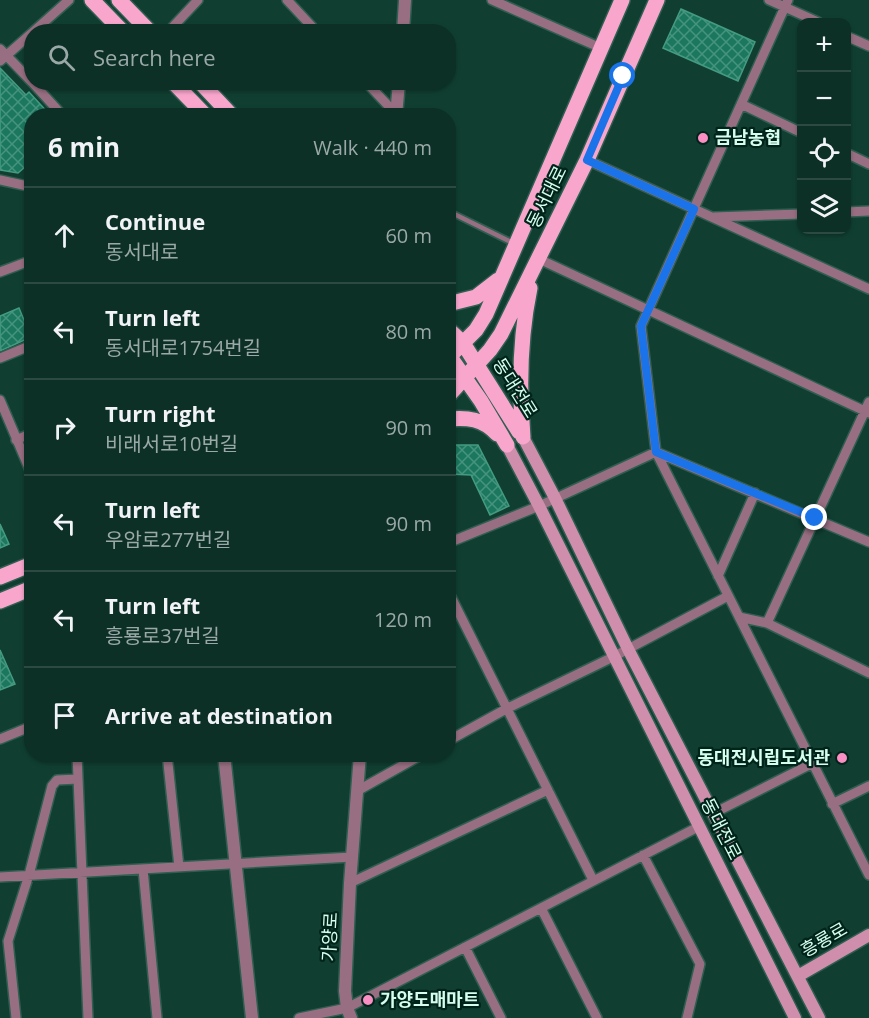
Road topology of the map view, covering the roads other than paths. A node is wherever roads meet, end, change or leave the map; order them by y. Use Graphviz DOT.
graph roads {
  1 [pos="69,0"];
  2 [pos="92,0"];
  3 [pos="120,0"];
  4 [pos="198,0"];
  5 [pos="287,0"];
  6 [pos="405,0"];
  7 [pos="492,0"];
  8 [pos="622,0"];
  9 [pos="657,0"];
  10 [pos="769,0"];
  11 [pos="786,4"];
  12 [pos="811,18"];
  13 [pos="41,24"];
  14 [pos="115,24"];
  15 [pos="142,24"];
  16 [pos="176,24"];
  17 [pos="310,24"];
  18 [pos="404,24"];
  19 [pos="24,38"];
  20 [pos="851,38"];
  21 [pos="869,46"];
  22 [pos="601,48"];
  23 [pos="2,55"];
  24 [pos="24,75"];
  25 [pos="39,90"];
  26 [pos="181,90"];
  27 [pos="208,90"];
  28 [pos="373,90"];
  29 [pos="398,90"];
  30 [pos="741,105"];
  31 [pos="56,108"];
  32 [pos="198,108"];
  33 [pos="224,108"];
  34 [pos="390,108"];
  35 [pos="397,108"];
  36 [pos="797,131"];
  37 [pos="851,155"];
  38 [pos="587,160"];
  39 [pos="869,164"];
  40 [pos="0,180"];
  41 [pos="24,185"];
  42 [pos="694,209"];
  43 [pos="869,211"];
  44 [pos="851,212"];
  45 [pos="797,214"];
  46 [pos="456,215"];
  47 [pos="712,217"];
  48 [pos="517,245"];
  49 [pos="24,263"];
  50 [pos="536,265"];
  51 [pos="506,271"];
  52 [pos="0,272"];
  53 [pos="869,289"];
  54 [pos="456,302"];
  55 [pos="648,310"];
  56 [pos="456,336"];
  57 [pos="463,343"];
  58 [pos="24,348"];
  59 [pos="456,350"];
  60 [pos="0,358"];
  61 [pos="478,364"];
  62 [pos="456,365"];
  63 [pos="466,378"];
  64 [pos="456,388"];
  65 [pos="0,400"];
  66 [pos="868,409"];
  67 [pos="456,419"];
  68 [pos="24,437"];
  69 [pos="523,437"];
  70 [pos="16,440"];
  71 [pos="507,445"];
  72 [pos="656,452"];
  73 [pos="24,458"];
  74 [pos="755,493"];
  75 [pos="555,498"];
  76 [pos="539,506"];
  77 [pos="815,518"];
  78 [pos="456,540"];
  79 [pos="869,542"];
  80 [pos="24,567"];
  81 [pos="718,576"];
  82 [pos="0,577"];
  83 [pos="24,591"];
  84 [pos="728,596"];
  85 [pos="0,601"];
  86 [pos="456,607"];
  87 [pos="739,617"];
  88 [pos="767,623"];
  89 [pos="628,649"];
  90 [pos="613,657"];
  91 [pos="869,673"];
  92 [pos="507,709"];
  93 [pos="24,729"];
  94 [pos="456,737"];
  95 [pos="0,739"];
  96 [pos="77,762"];
  97 [pos="168,762"];
  98 [pos="225,762"];
  99 [pos="359,762"];
  100 [pos="409,762"];
  101 [pos="812,764"];
  102 [pos="78,779"];
  103 [pos="869,786"];
  104 [pos="548,790"];
  105 [pos="357,791"];
  106 [pos="832,804"];
  107 [pos="714,813"];
  108 [pos="699,827"];
  109 [pos="643,855"];
  110 [pos="352,856"];
  111 [pos="237,863"];
  112 [pos="179,867"];
  113 [pos="143,869"];
  114 [pos="82,872"];
  115 [pos="1,874"];
  116 [pos="28,875"];
  117 [pos="869,875"];
  118 [pos="593,880"];
  119 [pos="350,883"];
  120 [pos="541,908"];
  121 [pos="869,935"];
  122 [pos="465,947"];
  123 [pos="798,976"];
  124 [pos="349,1013"];
  125 [pos="16,1018"];
  126 [pos="88,1018"];
  127 [pos="157,1018"];
  128 [pos="252,1018"];
  129 [pos="299,1018"];
  130 [pos="501,1018"];
  131 [pos="597,1018"];
  132 [pos="687,1018"];
  133 [pos="795,1018"];
  134 [pos="819,1018"];
  1 -- 13 [label="street"];
  2 -- 14 [label="main road"];
  3 -- 15 [label="main road"];
  4 -- 16 [label="street"];
  5 -- 17 [label="street"];
  6 -- 18 [label="street"];
  7 -- 22 [label="street"];
  8 -- 22 [label="main road, 동서대로"];
  9 -- 38 [label="main road, 동서대로"];
  10 -- 11 [label="street"];
  11 -- 12 [label="street"];
  11 -- 30 [label="street"];
  19 -- 23 [label="street"];
  20 -- 21 [label="street"];
  22 -- 48 [label="main road, 동서대로"];
  23 -- 24 [label="street"];
  25 -- 31 [label="street"];
  26 -- 32 [label="main road"];
  27 -- 33 [label="main road"];
  28 -- 34 [label="street"];
  29 -- 35 [label="street"];
  30 -- 36 [label="street"];
  30 -- 42 [label="street"];
  37 -- 39 [label="street"];
  38 -- 42 [label="street"];
  38 -- 50 [label="main road, 동서대로"];
  40 -- 41 [label="street"];
  42 -- 47 [label="street"];
  42 -- 55 [label="street"];
  43 -- 44 [label="street"];
  45 -- 47 [label="street"];
  46 -- 48 [label="lane"];
  47 -- 53 [label="street"];
  48 -- 51 [label="main road, 동서대로"];
  49 -- 52 [label="street"];
  50 -- 55 [label="street"];
  50 -- 61 [label="main road, 동서대로"];
  50 -- 69 [label="main road"];
  51 -- 54 [label="main road"];
  51 -- 57 [label="main road, 동서대로"];
  55 -- 66 [label="street"];
  55 -- 72 [label="street"];
  56 -- 57 [label="main road, 동대전로"];
  57 -- 59 [label="main road, 동서대로"];
  57 -- 61 [label="main road, 동대전로"];
  58 -- 60 [label="street"];
  61 -- 63 [label="main road, 동서대로"];
  61 -- 69 [label="main road, 동대전로"];
  62 -- 63 [label="main road, 동대전로"];
  63 -- 64 [label="main road, 동서대로"];
  63 -- 71 [label="main road, 동대전로"];
  65 -- 70 [label="street"];
  66 -- 77 [label="street"];
  67 -- 71 [label="main road"];
  68 -- 70 [label="street"];
  69 -- 75 [label="main road, 동대전로"];
  70 -- 73 [label="street"];
  71 -- 76 [label="main road, 동대전로"];
  72 -- 74 [label="street"];
  72 -- 75 [label="street"];
  72 -- 81 [label="street"];
  74 -- 77 [label="street"];
  74 -- 81 [label="street"];
  75 -- 76 [label="street"];
  75 -- 89 [label="main road, 동대전로"];
  76 -- 78 [label="street"];
  76 -- 90 [label="main road, 동대전로"];
  77 -- 79 [label="street"];
  77 -- 88 [label="street"];
  80 -- 82 [label="main road"];
  81 -- 84 [label="street"];
  83 -- 85 [label="main road"];
  84 -- 87 [label="street"];
  84 -- 89 [label="street"];
  86 -- 92 [label="street"];
  87 -- 88 [label="street"];
  87 -- 101 [label="street"];
  88 -- 91 [label="street"];
  89 -- 90 [label="street"];
  89 -- 107 [label="main road, 동대전로"];
  90 -- 92 [label="street"];
  90 -- 108 [label="main road, 동대전로"];
  92 -- 94 [label="street"];
  92 -- 104 [label="street"];
  93 -- 95 [label="street"];
  96 -- 102 [label="street"];
  97 -- 112 [label="street"];
  98 -- 111 [label="street"];
  99 -- 105 [label="street, 가양로"];
  100 -- 105 [label="street"];
  101 -- 106 [label="street"];
  101 -- 107 [label="street, 동대전로"];
  102 -- 114 [label="street"];
  102 -- 116 [label="street"];
  103 -- 106 [label="street"];
  104 -- 118 [label="street"];
  104 -- 119 [label="street"];
  105 -- 110 [label="street, 가양로"];
  106 -- 117 [label="street"];
  107 -- 123 [label="main road, 동대전로"];
  108 -- 109 [label="street"];
  108 -- 133 [label="main road, 동대전로"];
  109 -- 118 [label="street"];
  109 -- 132 [label="street"];
  110 -- 111 [label="street"];
  110 -- 119 [label="street, 가양로"];
  111 -- 112 [label="street"];
  111 -- 128 [label="street"];
  112 -- 113 [label="street"];
  113 -- 114 [label="street"];
  113 -- 127 [label="street"];
  114 -- 116 [label="street"];
  114 -- 126 [label="street"];
  115 -- 116 [label="street"];
  116 -- 125 [label="street"];
  118 -- 120 [label="street"];
  119 -- 124 [label="street, 가양로"];
  120 -- 122 [label="street"];
  120 -- 131 [label="street"];
  121 -- 123 [label="main road, 흥룡로"];
  122 -- 124 [label="street"];
  122 -- 130 [label="street"];
  123 -- 134 [label="main road, 동대전로"];
  124 -- 129 [label="street"];
}
